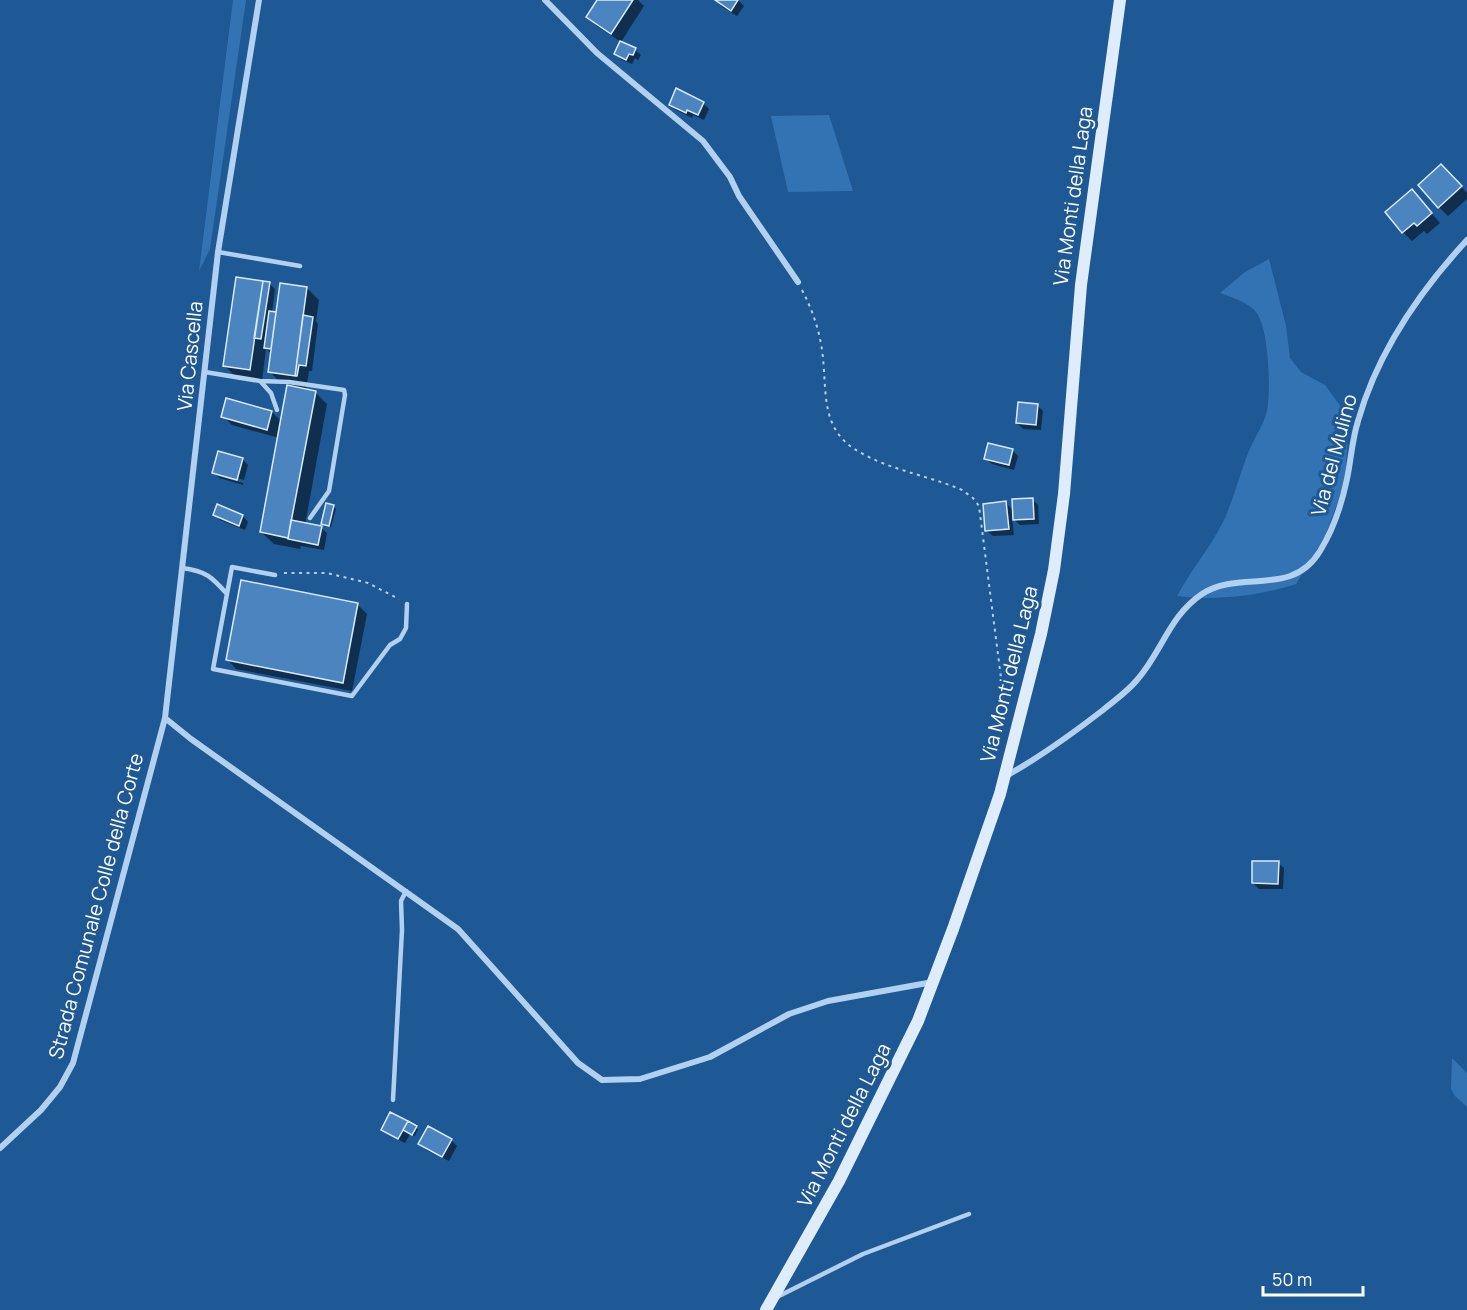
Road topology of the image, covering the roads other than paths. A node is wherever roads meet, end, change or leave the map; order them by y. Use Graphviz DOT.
graph roads {
  1 [pos="259,0"];
  2 [pos="545,0"];
  3 [pos="1120,0"];
  4 [pos="1467,240"];
  5 [pos="218,252"];
  6 [pos="300,266"];
  7 [pos="798,282"];
  8 [pos="204,372"];
  9 [pos="260,381"];
  10 [pos="277,410"];
  11 [pos="310,518"];
  12 [pos="182,568"];
  13 [pos="274,575"];
  14 [pos="227,594"];
  15 [pos="407,604"];
  16 [pos="165,718"];
  17 [pos="1004,778"];
  18 [pos="406,891"];
  19 [pos="934,982"];
  20 [pos="393,1100"];
  21 [pos="0,1148"];
  22 [pos="969,1214"];
  23 [pos="770,1305"];
  1 -- 5 [label="street, Via Cascella"];
  2 -- 7 [label="street"];
  3 -- 17 [label="street, Via Monti della Laga"];
  4 -- 17 [label="street, Via del Mulino"];
  5 -- 6 [label="lane"];
  5 -- 8 [label="street, Via Cascella"];
  8 -- 9 [label="lane"];
  8 -- 12 [label="street, Via Cascella"];
  9 -- 10 [label="lane"];
  9 -- 11 [label="lane"];
  12 -- 14 [label="lane"];
  12 -- 16 [label="street, Via Cascella"];
  13 -- 14 [label="lane"];
  14 -- 15 [label="lane"];
  16 -- 18 [label="street"];
  16 -- 21 [label="street, Strada Comunale Colle della Corte"];
  17 -- 19 [label="street, Via Monti della Laga"];
  18 -- 19 [label="street"];
  18 -- 20 [label="lane"];
  19 -- 23 [label="street, Via Monti della Laga"];
  22 -- 23 [label="lane"];
}
